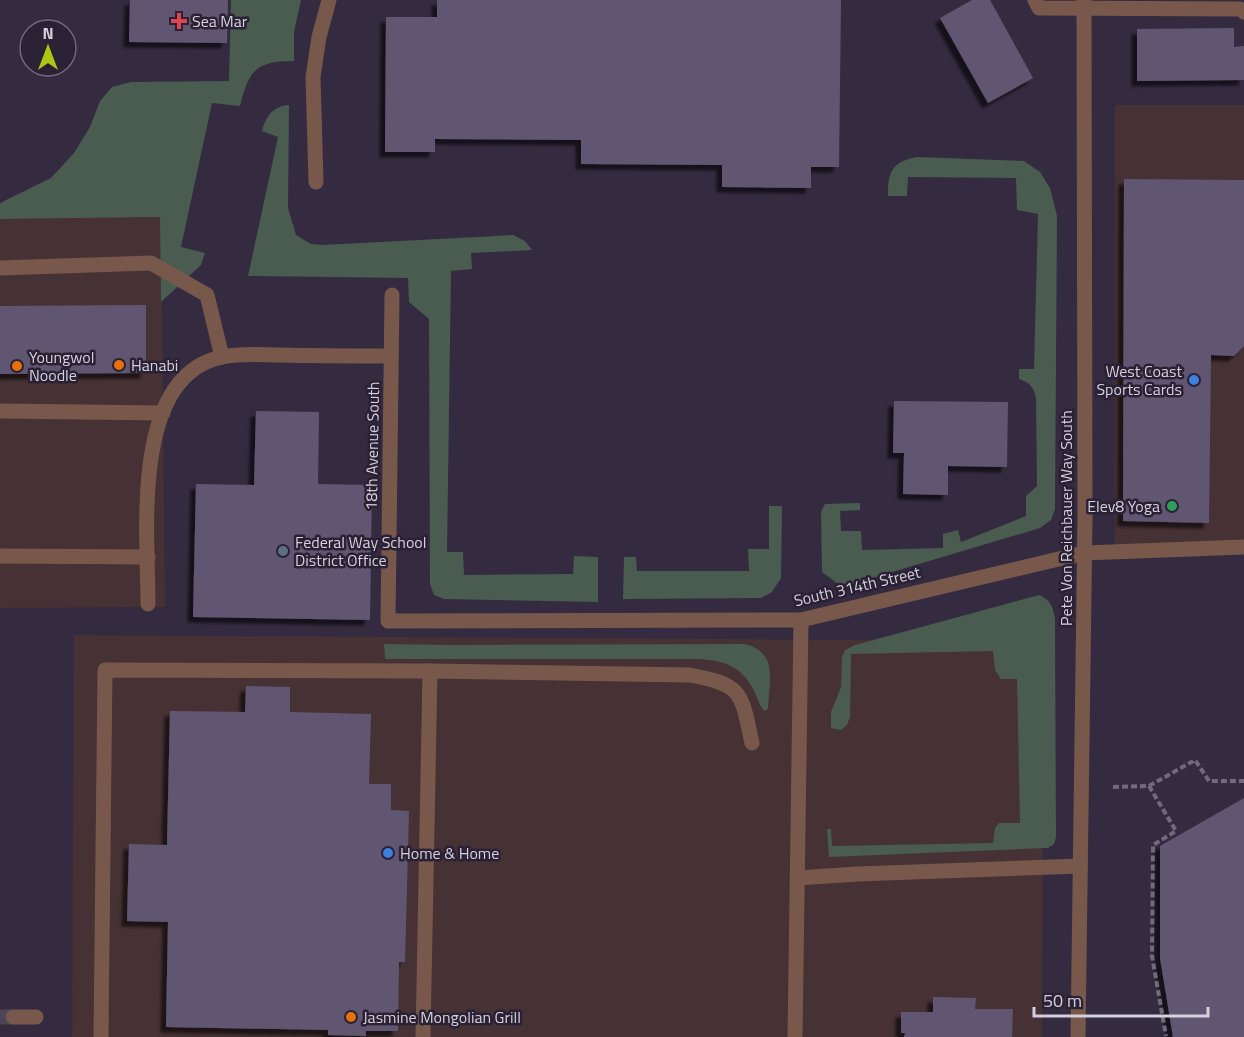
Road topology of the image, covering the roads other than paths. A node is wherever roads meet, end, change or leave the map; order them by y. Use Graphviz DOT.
graph roads {
  1 [pos="329,0"];
  2 [pos="1035,0"];
  3 [pos="1084,4"];
  4 [pos="1228,5"];
  5 [pos="1244,12"];
  6 [pos="316,182"];
  7 [pos="0,267"];
  8 [pos="392,295"];
  9 [pos="391,356"];
  10 [pos="222,357"];
  11 [pos="0,411"];
  12 [pos="163,413"];
  13 [pos="1244,547"];
  14 [pos="1084,553"];
  15 [pos="0,556"];
  16 [pos="148,557"];
  17 [pos="148,604"];
  18 [pos="437,620"];
  19 [pos="801,620"];
  20 [pos="430,671"];
  21 [pos="752,743"];
  22 [pos="1080,866"];
  23 [pos="797,878"];
  24 [pos="13,1017"];
  25 [pos="36,1017"];
  26 [pos="101,1037"];
  27 [pos="423,1037"];
  28 [pos="795,1037"];
  29 [pos="1078,1037"];
  1 -- 6 [label="street"];
  2 -- 3 [label="street"];
  3 -- 4 [label="street"];
  3 -- 14 [label="street, Pete Von Reichbauer Way South"];
  4 -- 5 [label="street"];
  7 -- 10 [label="street"];
  8 -- 9 [label="street, 18th Avenue South"];
  9 -- 10 [label="street"];
  9 -- 18 [label="street, 18th Avenue South"];
  10 -- 12 [label="street"];
  11 -- 12 [label="street"];
  12 -- 16 [label="street"];
  13 -- 14 [label="street, South 314th Street"];
  14 -- 19 [label="street, South 314th Street"];
  14 -- 22 [label="street, Pete Von Reichbauer Way South"];
  15 -- 16 [label="street"];
  16 -- 17 [label="street"];
  18 -- 19 [label="street, South 314th Street"];
  19 -- 23 [label="street"];
  20 -- 21 [label="street"];
  20 -- 26 [label="street"];
  20 -- 27 [label="street"];
  22 -- 23 [label="street"];
  22 -- 29 [label="street, Pete Von Reichbauer Way South"];
  23 -- 28 [label="street"];
  24 -- 25 [label="street"];
}
